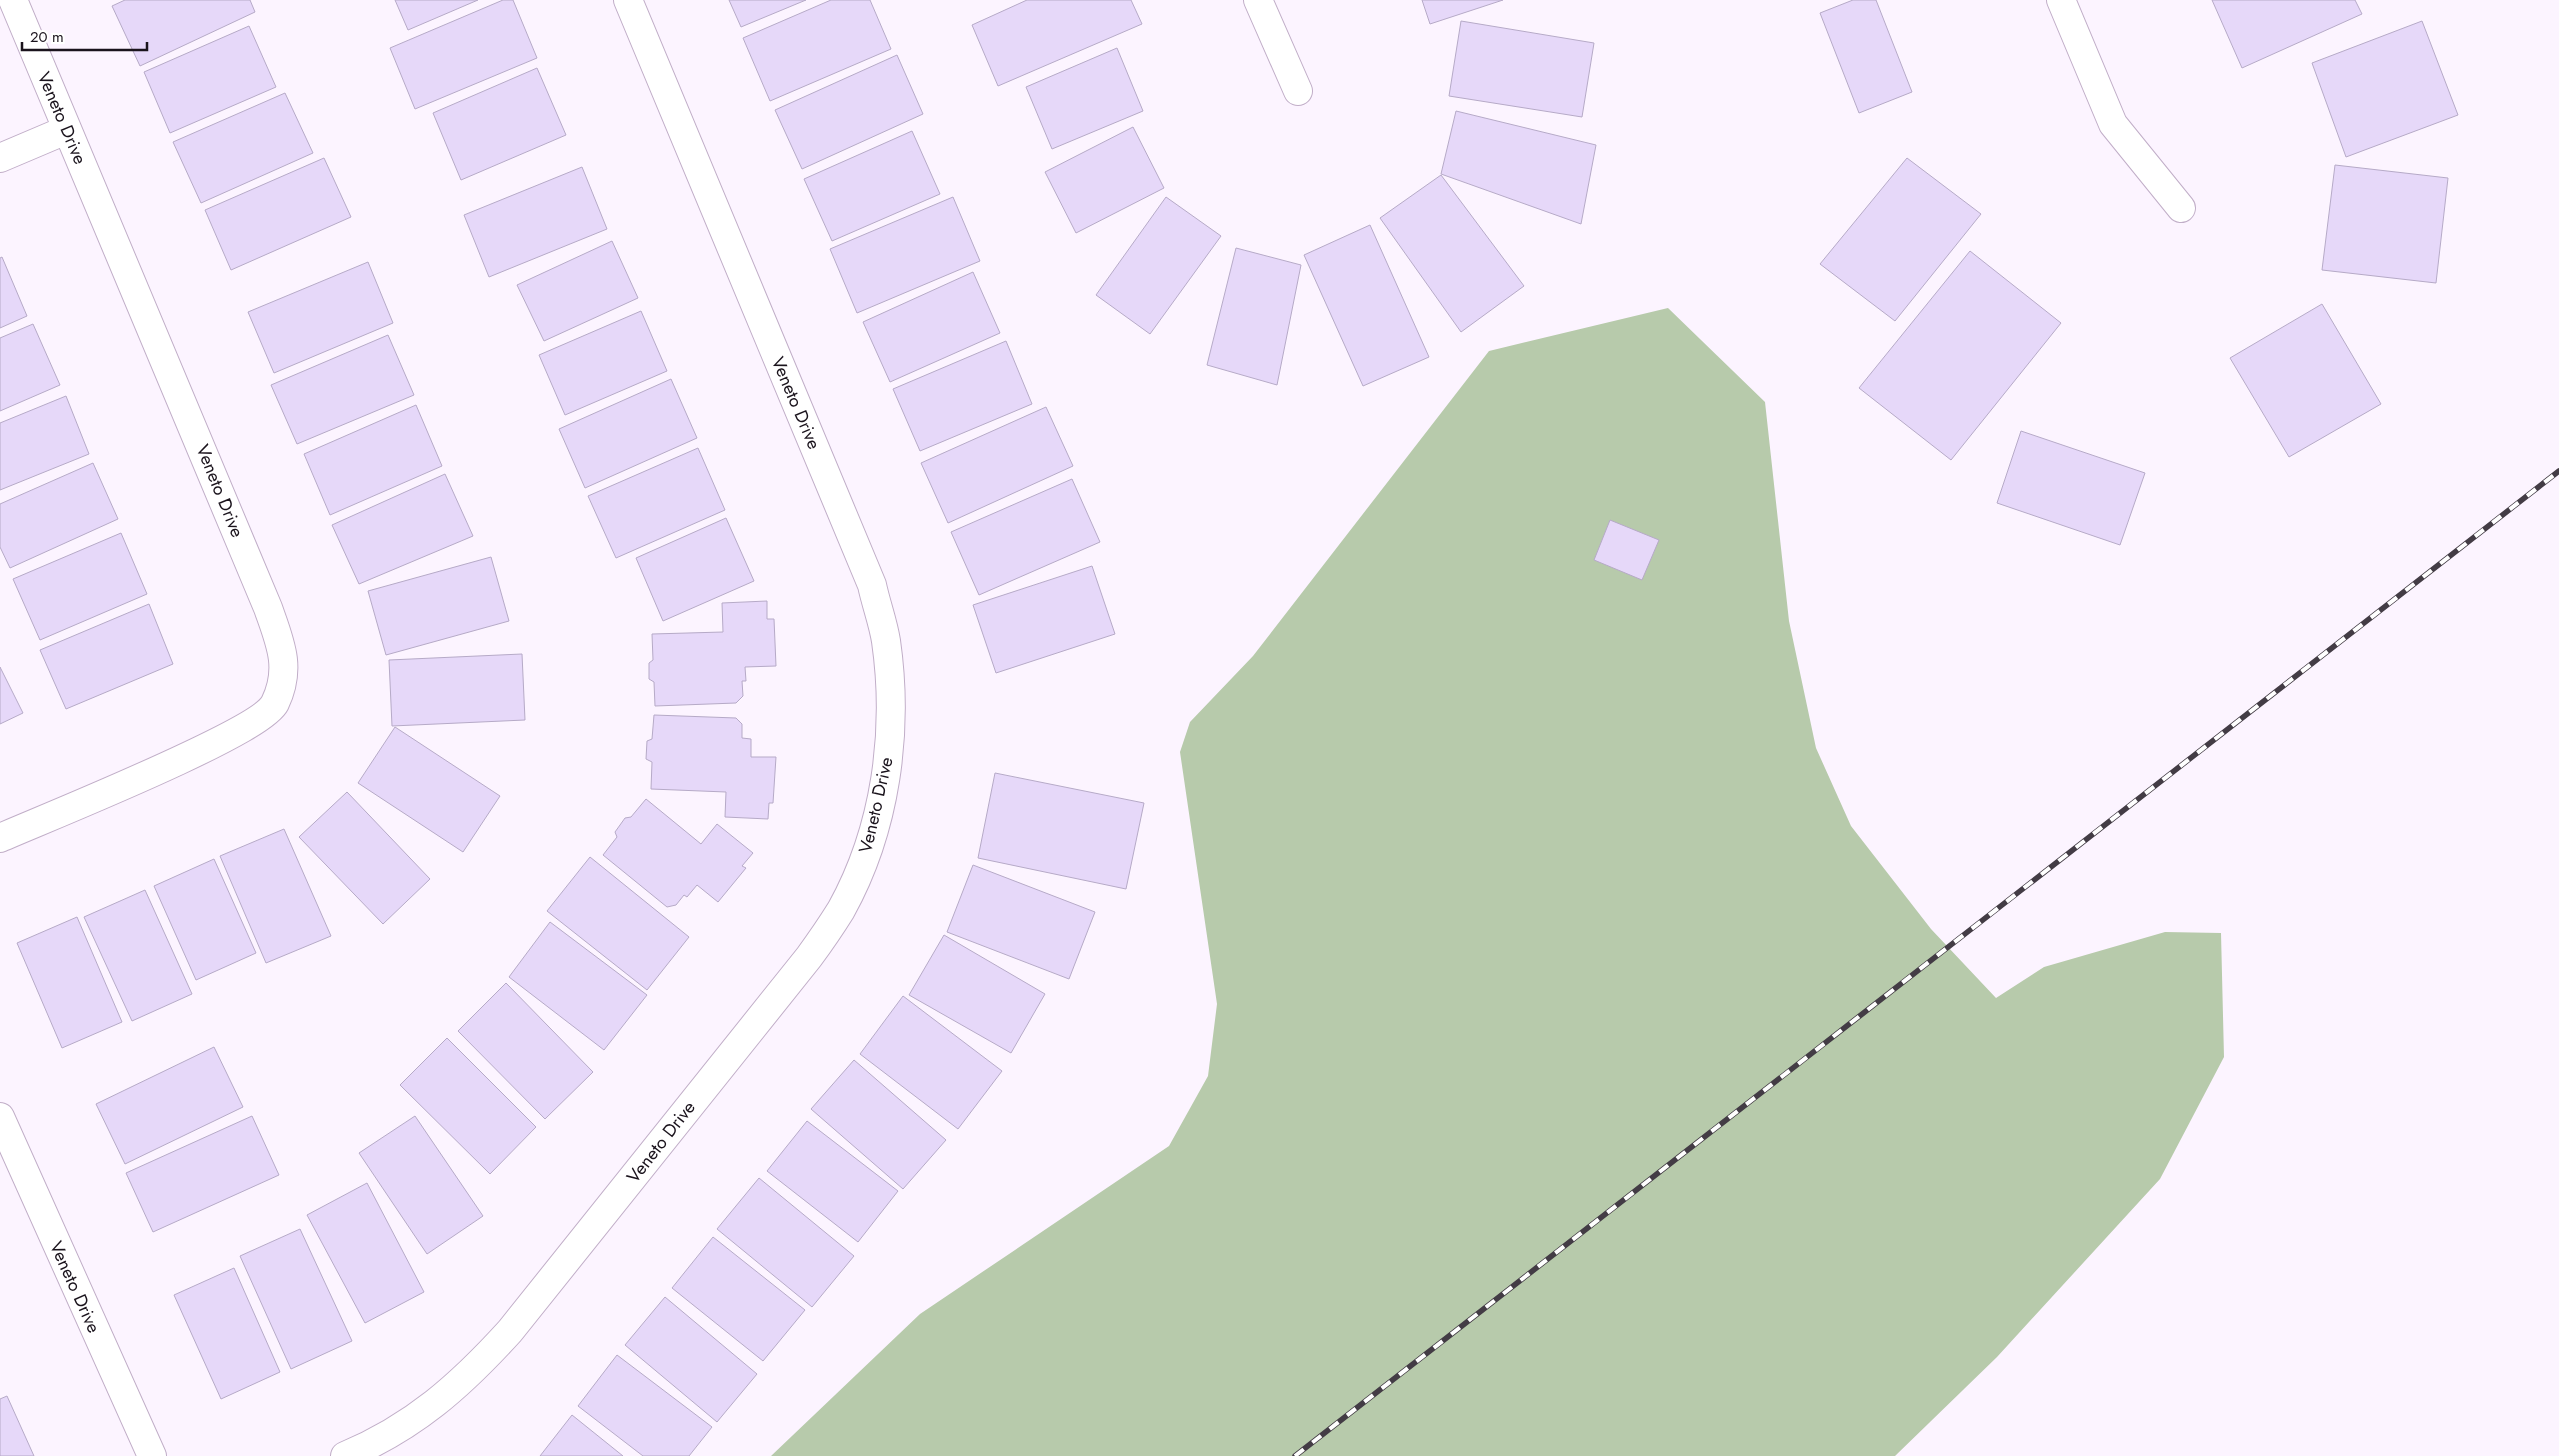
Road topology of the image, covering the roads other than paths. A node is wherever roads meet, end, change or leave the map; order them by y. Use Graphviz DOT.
graph roads {
  1 [pos="13,0"];
  2 [pos="628,0"];
  3 [pos="1258,0"];
  4 [pos="2061,0"];
  5 [pos="1298,91"];
  6 [pos="66,130"];
  7 [pos="0,158"];
  8 [pos="2181,208"];
  9 [pos="0,838"];
  10 [pos="0,1117"];
  11 [pos="152,1456"];
  12 [pos="345,1456"];
  1 -- 6 [label="street, Veneto Drive"];
  2 -- 12 [label="street, Veneto Drive"];
  3 -- 5 [label="street"];
  4 -- 8 [label="street"];
  6 -- 7 [label="street"];
  6 -- 9 [label="street, Veneto Drive"];
  10 -- 11 [label="street, Veneto Drive"];
}
